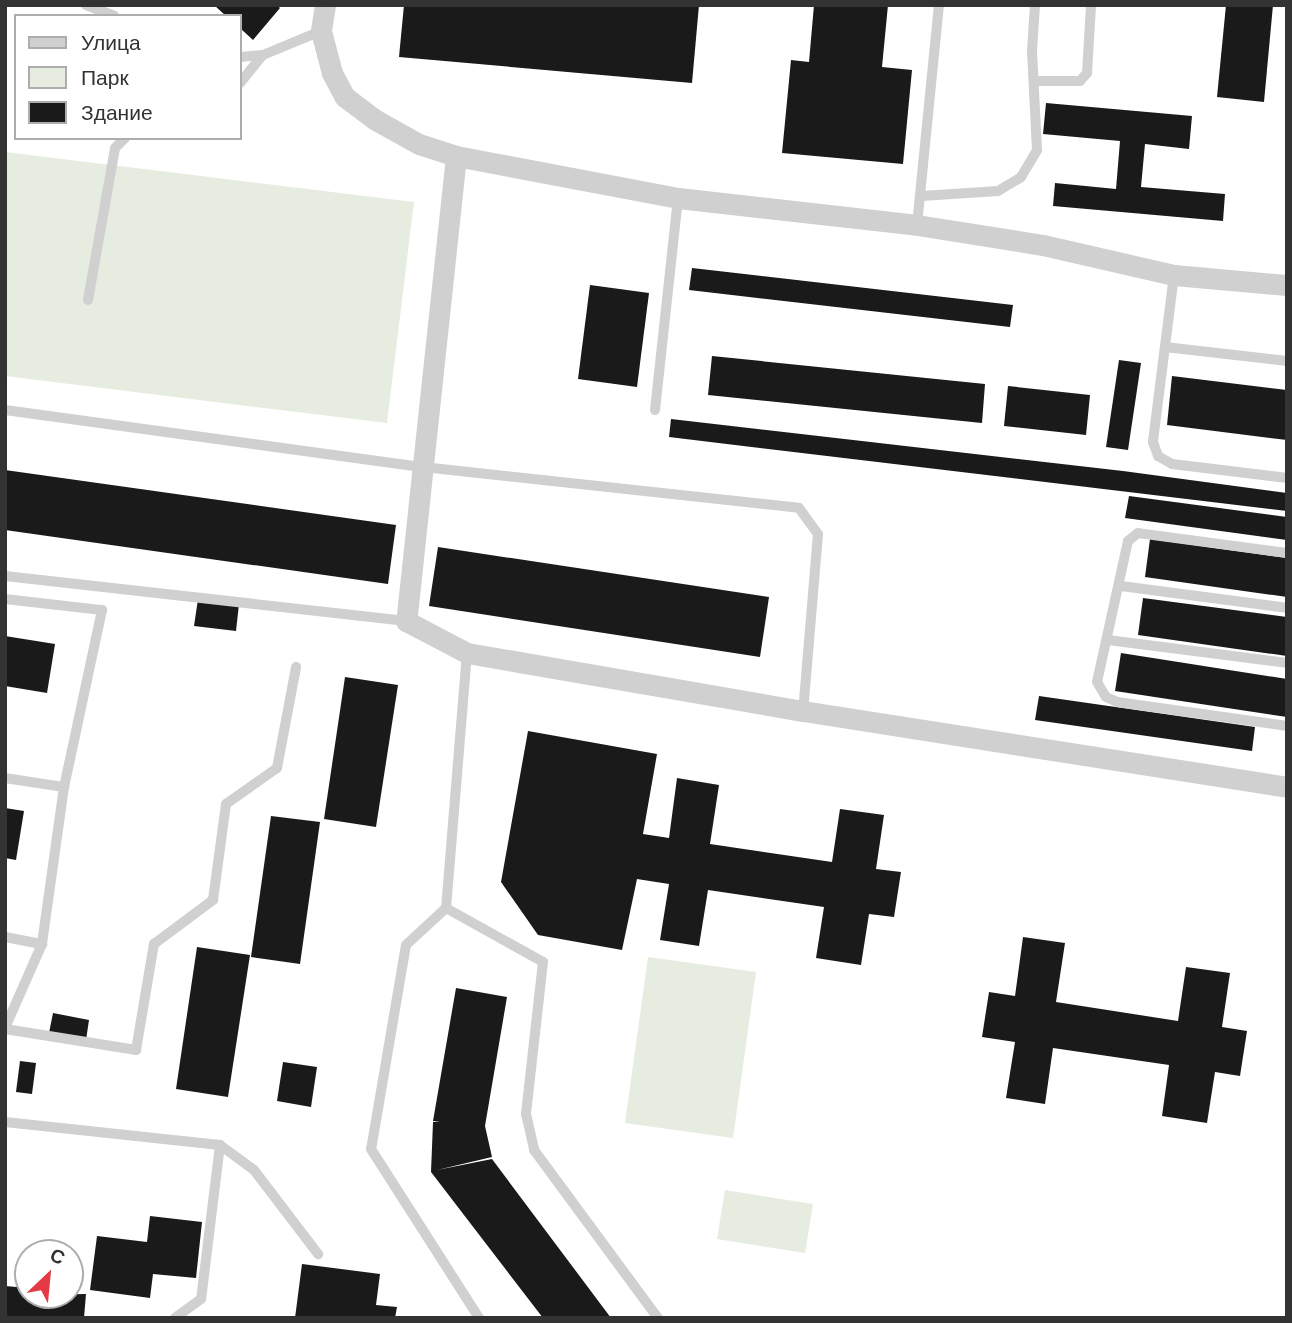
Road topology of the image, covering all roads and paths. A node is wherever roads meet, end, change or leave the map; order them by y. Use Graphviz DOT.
graph roads {
  1 [pos="86,5"];
  2 [pos="325,5"];
  3 [pos="940,5"];
  4 [pos="1035,5"];
  5 [pos="1091,5"];
  6 [pos="109,14"];
  7 [pos="321,30"];
  8 [pos="263,55"];
  9 [pos="242,57"];
  10 [pos="242,81"];
  11 [pos="1035,81"];
  12 [pos="123,140"];
  13 [pos="456,156"];
  14 [pos="922,196"];
  15 [pos="678,198"];
  16 [pos="917,225"];
  17 [pos="1174,275"];
  18 [pos="1287,285"];
  19 [pos="88,300"];
  20 [pos="1165,347"];
  21 [pos="1287,361"];
  22 [pos="5,410"];
  23 [pos="655,410"];
  24 [pos="423,467"];
  25 [pos="1287,478"];
  26 [pos="1287,553"];
  27 [pos="5,576"];
  28 [pos="1121,586"];
  29 [pos="5,599"];
  30 [pos="1287,608"];
  31 [pos="406,621"];
  32 [pos="1108,640"];
  33 [pos="467,653"];
  34 [pos="1287,663"];
  35 [pos="296,667"];
  36 [pos="803,710"];
  37 [pos="1287,726"];
  38 [pos="5,778"];
  39 [pos="64,787"];
  40 [pos="1287,787"];
  41 [pos="446,908"];
  42 [pos="5,937"];
  43 [pos="42,944"];
  44 [pos="5,1029"];
  45 [pos="5,1122"];
  46 [pos="220,1145"];
  47 [pos="318,1254"];
  48 [pos="175,1318"];
  49 [pos="479,1318"];
  50 [pos="658,1318"];
  1 -- 6 [label="lane"];
  2 -- 7 [label="street"];
  3 -- 14 [label="lane"];
  4 -- 11 [label="lane"];
  5 -- 11 [label="lane"];
  7 -- 8 [label="lane"];
  7 -- 13 [label="street"];
  8 -- 9 [label="lane"];
  8 -- 10 [label="lane"];
  11 -- 14 [label="lane"];
  12 -- 19 [label="lane"];
  13 -- 15 [label="street"];
  13 -- 24 [label="street"];
  14 -- 16 [label="lane"];
  15 -- 16 [label="street"];
  15 -- 23 [label="lane"];
  16 -- 17 [label="street"];
  17 -- 18 [label="street"];
  17 -- 20 [label="lane"];
  20 -- 21 [label="lane"];
  20 -- 25 [label="lane"];
  22 -- 24 [label="lane"];
  24 -- 31 [label="street"];
  24 -- 36 [label="lane"];
  26 -- 28 [label="lane"];
  27 -- 31 [label="lane"];
  28 -- 30 [label="lane"];
  28 -- 32 [label="lane"];
  29 -- 39 [label="lane"];
  31 -- 33 [label="street"];
  32 -- 34 [label="lane"];
  32 -- 37 [label="lane"];
  33 -- 36 [label="street"];
  33 -- 41 [label="lane"];
  35 -- 44 [label="lane"];
  36 -- 40 [label="street"];
  38 -- 39 [label="lane"];
  39 -- 43 [label="lane"];
  41 -- 49 [label="lane"];
  41 -- 50 [label="lane"];
  42 -- 43 [label="lane"];
  43 -- 44 [label="lane"];
  45 -- 46 [label="lane"];
  46 -- 47 [label="lane"];
  46 -- 48 [label="lane"];
}
